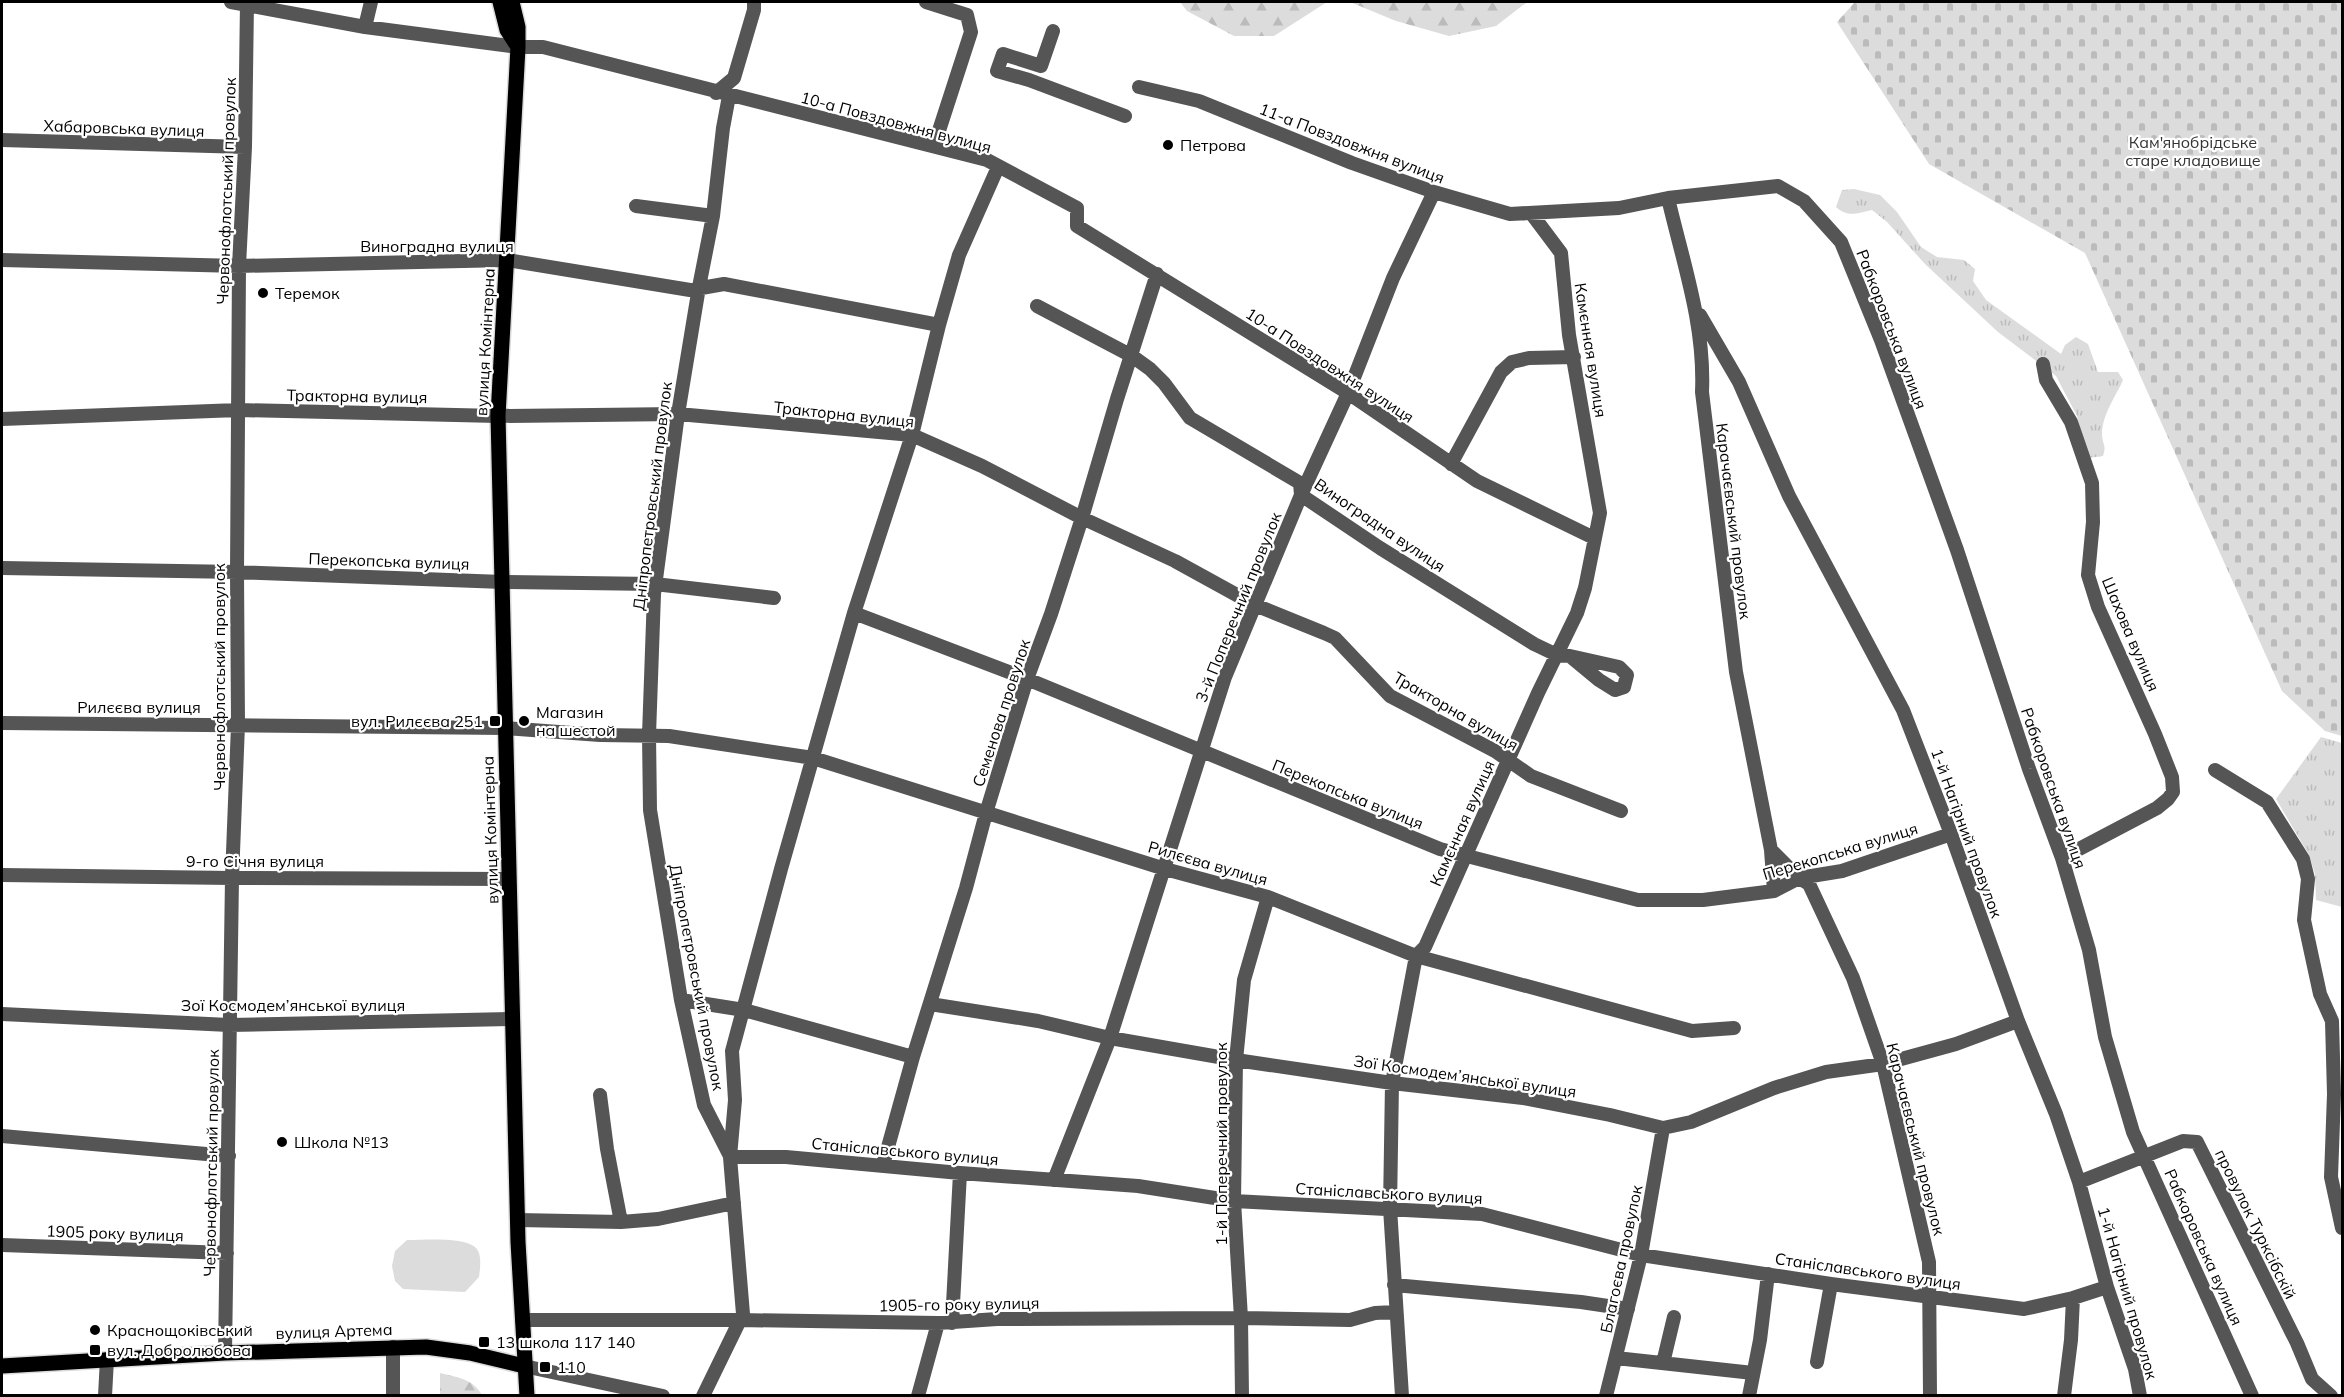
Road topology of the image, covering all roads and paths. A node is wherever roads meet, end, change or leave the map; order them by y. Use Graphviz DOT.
graph roads {
  1 [pos="231,2"];
  2 [pos="371,2"];
  3 [pos="500,2"];
  4 [pos="512,2"];
  5 [pos="754,2"];
  6 [pos="926,2"];
  7 [pos="247,3"];
  8 [pos="365,27"];
  9 [pos="1053,31"];
  10 [pos="518,47"];
  11 [pos="1139,87"];
  12 [pos="722,94"];
  13 [pos="1125,116"];
  14 [pos="2,140"];
  15 [pos="933,146"];
  16 [pos="245,147"];
  17 [pos="998,167"];
  18 [pos="1434,192"];
  19 [pos="1668,198"];
  20 [pos="1804,201"];
  21 [pos="636,206"];
  22 [pos="1531,213"];
  23 [pos="713,216"];
  24 [pos="2,260"];
  25 [pos="507,260"];
  26 [pos="239,266"];
  27 [pos="1157,274"];
  28 [pos="699,287"];
  29 [pos="1037,306"];
  30 [pos="1697,310"];
  31 [pos="939,325"];
  32 [pos="1132,356"];
  33 [pos="1574,357"];
  34 [pos="2043,364"];
  35 [pos="1348,393"];
  36 [pos="238,410"];
  37 [pos="678,414"];
  38 [pos="498,416"];
  39 [pos="2,419"];
  40 [pos="912,435"];
  41 [pos="1451,464"];
  42 [pos="1301,495"];
  43 [pos="1082,518"];
  44 [pos="1594,538"];
  45 [pos="2,568"];
  46 [pos="237,572"];
  47 [pos="503,582"];
  48 [pos="655,584"];
  49 [pos="774,598"];
  50 [pos="1255,604"];
  51 [pos="854,613"];
  52 [pos="1564,656"];
  53 [pos="1027,679"];
  54 [pos="2,723"];
  55 [pos="238,725"];
  56 [pos="505,728"];
  57 [pos="649,735"];
  58 [pos="1201,752"];
  59 [pos="813,758"];
  60 [pos="1509,760"];
  61 [pos="2215,770"];
  62 [pos="1621,811"];
  63 [pos="986,813"];
  64 [pos="1951,834"];
  65 [pos="1771,850"];
  66 [pos="1465,856"];
  67 [pos="2062,858"];
  68 [pos="1165,869"];
  69 [pos="2,875"];
  70 [pos="232,878"];
  71 [pos="1799,878"];
  72 [pos="509,879"];
  73 [pos="1774,891"];
  74 [pos="1268,897"];
  75 [pos="1416,956"];
  76 [pos="681,1000"];
  77 [pos="930,1004"];
  78 [pos="744,1010"];
  79 [pos="2,1014"];
  80 [pos="513,1019"];
  81 [pos="2018,1021"];
  82 [pos="229,1025"];
  83 [pos="1734,1028"];
  84 [pos="1110,1038"];
  85 [pos="913,1057"];
  86 [pos="1236,1060"];
  87 [pos="1883,1064"];
  88 [pos="1392,1083"];
  89 [pos="600,1095"];
  90 [pos="1663,1128"];
  91 [pos="2,1136"];
  92 [pos="229,1156"];
  93 [pos="730,1157"];
  94 [pos="2145,1157"];
  95 [pos="884,1165"];
  96 [pos="960,1173"];
  97 [pos="1054,1180"];
  98 [pos="2079,1182"];
  99 [pos="1234,1201"];
  100 [pos="734,1203"];
  101 [pos="1390,1208"];
  102 [pos="518,1220"];
  103 [pos="621,1222"];
  104 [pos="2343,1228"];
  105 [pos="2,1245"];
  106 [pos="227,1253"];
  107 [pos="1641,1255"];
  108 [pos="1768,1274"];
  109 [pos="1831,1284"];
  110 [pos="1394,1285"];
  111 [pos="2108,1287"];
  112 [pos="1931,1296"];
  113 [pos="2073,1298"];
  114 [pos="1628,1309"];
  115 [pos="1395,1312"];
  116 [pos="1674,1317"];
  117 [pos="1241,1318"];
  118 [pos="522,1320"];
  119 [pos="739,1320"];
  120 [pos="945,1323"];
  121 [pos="393,1347"];
  122 [pos="225,1353"];
  123 [pos="1616,1358"];
  124 [pos="107,1359"];
  125 [pos="1817,1362"];
  126 [pos="1663,1363"];
  127 [pos="524,1365"];
  128 [pos="2,1366"];
  129 [pos="1753,1373"];
  130 [pos="105,1395"];
  131 [pos="393,1395"];
  132 [pos="527,1395"];
  133 [pos="663,1395"];
  134 [pos="703,1395"];
  135 [pos="918,1395"];
  136 [pos="1242,1395"];
  137 [pos="1402,1395"];
  138 [pos="1606,1395"];
  139 [pos="1749,1395"];
  140 [pos="1930,1395"];
  141 [pos="2064,1395"];
  142 [pos="2140,1395"];
  143 [pos="2252,1395"];
  144 [pos="2331,1395"];
  1 -- 7 [label="street, 10-а Повздовжня вулиця"];
  2 -- 8 [label="street"];
  3 -- 10 [label="main road"];
  4 -- 10 [label="main road, вулиця Комінтерна"];
  5 -- 12 [label="street"];
  6 -- 15 [label="street"];
  7 -- 8 [label="street, 10-а Повздовжня вулиця"];
  7 -- 16 [label="street, Червонофлотський провулок"];
  8 -- 10 [label="street, 10-а Повздовжня вулиця"];
  9 -- 13 [label="street"];
  10 -- 12 [label="street, 10-а Повздовжня вулиця"];
  10 -- 25 [label="main road, вулиця Комінтерна"];
  11 -- 18 [label="street, 11-а Повздовжня вулиця"];
  12 -- 15 [label="street, 10-а Повздовжня вулиця"];
  12 -- 23 [label="street, Дніпропетровський провулок"];
  14 -- 16 [label="street, Хабаровська вулиця"];
  15 -- 17 [label="street, 10-а Повздовжня вулиця"];
  16 -- 26 [label="street, Червонофлотський провулок"];
  17 -- 27 [label="street, 10-а Повздовжня вулиця"];
  17 -- 31 [label="street, Дніпропетровський провулок"];
  18 -- 22 [label="street, 11-а Повздовжня вулиця"];
  18 -- 35 [label="street, 3-й Поперечний провулок"];
  19 -- 20 [label="street, 11-а Повздовжня вулиця"];
  19 -- 22 [label="street, 11-а Повздовжня вулиця"];
  19 -- 30 [label="street, Карачаєвський провулок"];
  20 -- 67 [label="street, Рабкоровська вулиця"];
  21 -- 23 [label="street"];
  22 -- 33 [label="street, Камєнная вулиця"];
  23 -- 28 [label="street, Дніпропетровський провулок"];
  24 -- 26 [label="street, Виноградна вулиця"];
  25 -- 26 [label="street, Виноградна вулиця"];
  25 -- 28 [label="street, Виноградна вулиця"];
  25 -- 38 [label="main road, вулиця Комінтерна"];
  26 -- 36 [label="street, Червонофлотський провулок"];
  27 -- 32 [label="street, Семенова провулок"];
  27 -- 35 [label="street, 10-а Повздовжня вулиця"];
  28 -- 31 [label="street, Виноградна вулиця"];
  28 -- 37 [label="street, Дніпропетровський провулок"];
  29 -- 32 [label="street, Виноградна вулиця"];
  30 -- 64 [label="street, 1-й Нагірний провулок"];
  30 -- 65 [label="street, Карачаєвський провулок"];
  31 -- 40 [label="street, Дніпропетровський провулок"];
  32 -- 42 [label="street, Виноградна вулиця"];
  32 -- 43 [label="street, Семенова провулок"];
  33 -- 41 [label="street"];
  33 -- 44 [label="street, Камєнная вулиця"];
  34 -- 67 [label="street, Шахова вулиця"];
  35 -- 41 [label="street, 10-а Повздовжня вулиця"];
  35 -- 42 [label="street, 3-й Поперечний провулок"];
  36 -- 38 [label="street, Тракторна вулиця"];
  36 -- 39 [label="street, Тракторна вулиця"];
  36 -- 46 [label="street, Червонофлотський провулок"];
  37 -- 38 [label="street, Тракторна вулиця"];
  37 -- 40 [label="street, Тракторна вулиця"];
  37 -- 48 [label="street, Дніпропетровський провулок"];
  38 -- 47 [label="main road, вулиця Комінтерна"];
  40 -- 43 [label="street, Тракторна вулиця"];
  40 -- 51 [label="street, Дніпропетровський провулок"];
  41 -- 44 [label="street, 10-а Повздовжня вулиця"];
  42 -- 50 [label="street, 3-й Поперечний провулок"];
  42 -- 52 [label="street, Виноградна вулиця"];
  43 -- 50 [label="street, Тракторна вулиця"];
  43 -- 53 [label="street, Семенова провулок"];
  44 -- 52 [label="street, Камєнная вулиця"];
  45 -- 46 [label="street, Перекопська вулиця"];
  46 -- 47 [label="street, Перекопська вулиця"];
  46 -- 55 [label="street, Червонофлотський провулок"];
  47 -- 48 [label="street, Перекопська вулиця"];
  47 -- 56 [label="main road, вулиця Комінтерна"];
  48 -- 49 [label="street, Перекопська вулиця"];
  48 -- 57 [label="street, Дніпропетровський провулок"];
  50 -- 58 [label="street, 3-й Поперечний провулок"];
  50 -- 60 [label="street, Тракторна вулиця"];
  51 -- 53 [label="street, Перекопська вулиця"];
  51 -- 59 [label="street, Дніпропетровський провулок"];
  52 -- 60 [label="street, Камєнная вулиця"];
  53 -- 58 [label="street, Перекопська вулиця"];
  53 -- 63 [label="street, Семенова провулок"];
  54 -- 55 [label="street, Рилєєва вулиця"];
  55 -- 56 [label="street, Рилєєва вулиця"];
  55 -- 70 [label="street, Червонофлотський провулок"];
  56 -- 57 [label="street, Рилєєва вулиця"];
  56 -- 72 [label="main road, вулиця Комінтерна"];
  57 -- 59 [label="street, Рилєєва вулиця"];
  57 -- 76 [label="street, Дніпропетровський провулок"];
  58 -- 66 [label="street, Перекопська вулиця"];
  58 -- 68 [label="street, 3-й Поперечний провулок"];
  59 -- 63 [label="street, Рилєєва вулиця"];
  59 -- 78 [label="street, Дніпропетровський провулок"];
  60 -- 62 [label="street, Тракторна вулиця"];
  60 -- 66 [label="street, Камєнная вулиця"];
  61 -- 104 [label="street"];
  63 -- 68 [label="street, Рилєєва вулиця"];
  63 -- 77 [label="street, Семенова провулок"];
  64 -- 71 [label="street, Перекопська вулиця"];
  64 -- 81 [label="street, 1-й Нагірний провулок"];
  65 -- 71 [label="street, Карачаєвський провулок"];
  65 -- 73 [label="street, Карачаєвський провулок"];
  66 -- 73 [label="street, Перекопська вулиця"];
  66 -- 75 [label="street, Камєнная вулиця"];
  67 -- 94 [label="street, Рабкоровська вулиця"];
  68 -- 74 [label="street, Рилєєва вулиця"];
  68 -- 84 [label="street, 3-й Поперечний провулок"];
  69 -- 70 [label="street, 9-го Січня вулиця"];
  70 -- 72 [label="street, 9-го Січня вулиця"];
  70 -- 82 [label="street, Червонофлотський провулок"];
  71 -- 73 [label="street, Перекопська вулиця"];
  71 -- 87 [label="street, Карачаєвський провулок"];
  72 -- 80 [label="main road, вулиця Комінтерна"];
  74 -- 75 [label="street, Рилєєва вулиця"];
  74 -- 86 [label="street, 1-й Поперечний провулок"];
  75 -- 83 [label="street, Рилєєва вулиця"];
  75 -- 88 [label="street, Камєнная вулиця"];
  76 -- 78 [label="street"];
  76 -- 93 [label="street, Дніпропетровський провулок"];
  77 -- 84 [label="street, Зої Космодем’янської вулиця"];
  77 -- 85 [label="street, Семенова провулок"];
  78 -- 85 [label="street"];
  78 -- 93 [label="street, Дніпропетровський провулок"];
  79 -- 82 [label="street, Зої Космодем’янської вулиця"];
  80 -- 82 [label="street, Зої Космодем’янської вулиця"];
  80 -- 102 [label="main road, вулиця Комінтерна"];
  81 -- 87 [label="street, Зої Космодем’янської вулиця"];
  81 -- 98 [label="street, 1-й Нагірний провулок"];
  82 -- 92 [label="street, Червонофлотський провулок"];
  84 -- 86 [label="street, Зої Космодем’янської вулиця"];
  84 -- 97 [label="street, 3-й Поперечний провулок"];
  85 -- 95 [label="street, Семенова провулок"];
  86 -- 88 [label="street, Зої Космодем’янської вулиця"];
  86 -- 99 [label="street, 1-й Поперечний провулок"];
  87 -- 90 [label="street, Зої Космодем’янської вулиця"];
  87 -- 112 [label="street, Карачаєвський провулок"];
  88 -- 90 [label="street, Зої Космодем’янської вулиця"];
  88 -- 101 [label="street, Камєнная вулиця"];
  89 -- 103 [label="street"];
  90 -- 107 [label="street, Благоєва провулок"];
  91 -- 92 [label="street"];
  92 -- 106 [label="street, Червонофлотський провулок"];
  93 -- 95 [label="street, Станіславського вулиця"];
  93 -- 100 [label="street"];
  94 -- 98 [label="street, провулок Турксібскій"];
  94 -- 143 [label="street, Рабкоровська вулиця"];
  94 -- 144 [label="street, провулок Турксібскій"];
  95 -- 96 [label="street, Станіславського вулиця"];
  96 -- 97 [label="street, Станіславського вулиця"];
  96 -- 120 [label="street"];
  97 -- 99 [label="street, Станіславського вулиця"];
  98 -- 111 [label="street, 1-й Нагірний провулок"];
  99 -- 101 [label="street, Станіславського вулиця"];
  99 -- 117 [label="street, 1-й Поперечний провулок"];
  100 -- 103 [label="street"];
  100 -- 119 [label="street"];
  101 -- 107 [label="street, Станіславського вулиця"];
  101 -- 110 [label="street, Камєнная вулиця"];
  102 -- 103 [label="street"];
  102 -- 118 [label="main road, вулиця Комінтерна"];
  105 -- 106 [label="street, 1905 року вулиця"];
  106 -- 122 [label="street, Червонофлотський провулок"];
  107 -- 108 [label="street, Станіславського вулиця"];
  107 -- 114 [label="street, Благоєва провулок"];
  108 -- 109 [label="street, Станіславського вулиця"];
  108 -- 129 [label="street"];
  109 -- 112 [label="street, Станіславського вулиця"];
  109 -- 125 [label="street"];
  110 -- 114 [label="street"];
  110 -- 115 [label="street, Камєнная вулиця"];
  111 -- 113 [label="street, Станіславського вулиця"];
  111 -- 142 [label="street, 1-й Нагірний провулок"];
  112 -- 113 [label="street, Станіславського вулиця"];
  112 -- 140 [label="street, Карачаєвський провулок"];
  113 -- 141 [label="street"];
  114 -- 123 [label="street, Благоєва провулок"];
  115 -- 117 [label="street, 1905-го року вулиця"];
  115 -- 137 [label="street, Камєнная вулиця"];
  116 -- 126 [label="street"];
  117 -- 120 [label="street, 1905-го року вулиця"];
  117 -- 136 [label="street, 1-й Поперечний провулок"];
  118 -- 119 [label="street, 1905-го року вулиця"];
  118 -- 127 [label="main road, вулиця Комінтерна"];
  119 -- 120 [label="street, 1905-го року вулиця"];
  119 -- 134 [label="street"];
  120 -- 135 [label="street"];
  121 -- 122 [label="main road, вулиця Артема"];
  121 -- 127 [label="main road, вулиця Артема"];
  121 -- 131 [label="street"];
  122 -- 124 [label="main road, вулиця Артема"];
  123 -- 126 [label="street"];
  123 -- 138 [label="street, Благоєва провулок"];
  124 -- 128 [label="main road, вулиця Артема"];
  124 -- 130 [label="street"];
  126 -- 129 [label="street"];
  127 -- 132 [label="main road, вулиця Комінтерна"];
  127 -- 133 [label="street, вулиця Артема"];
  129 -- 139 [label="street"];
}
